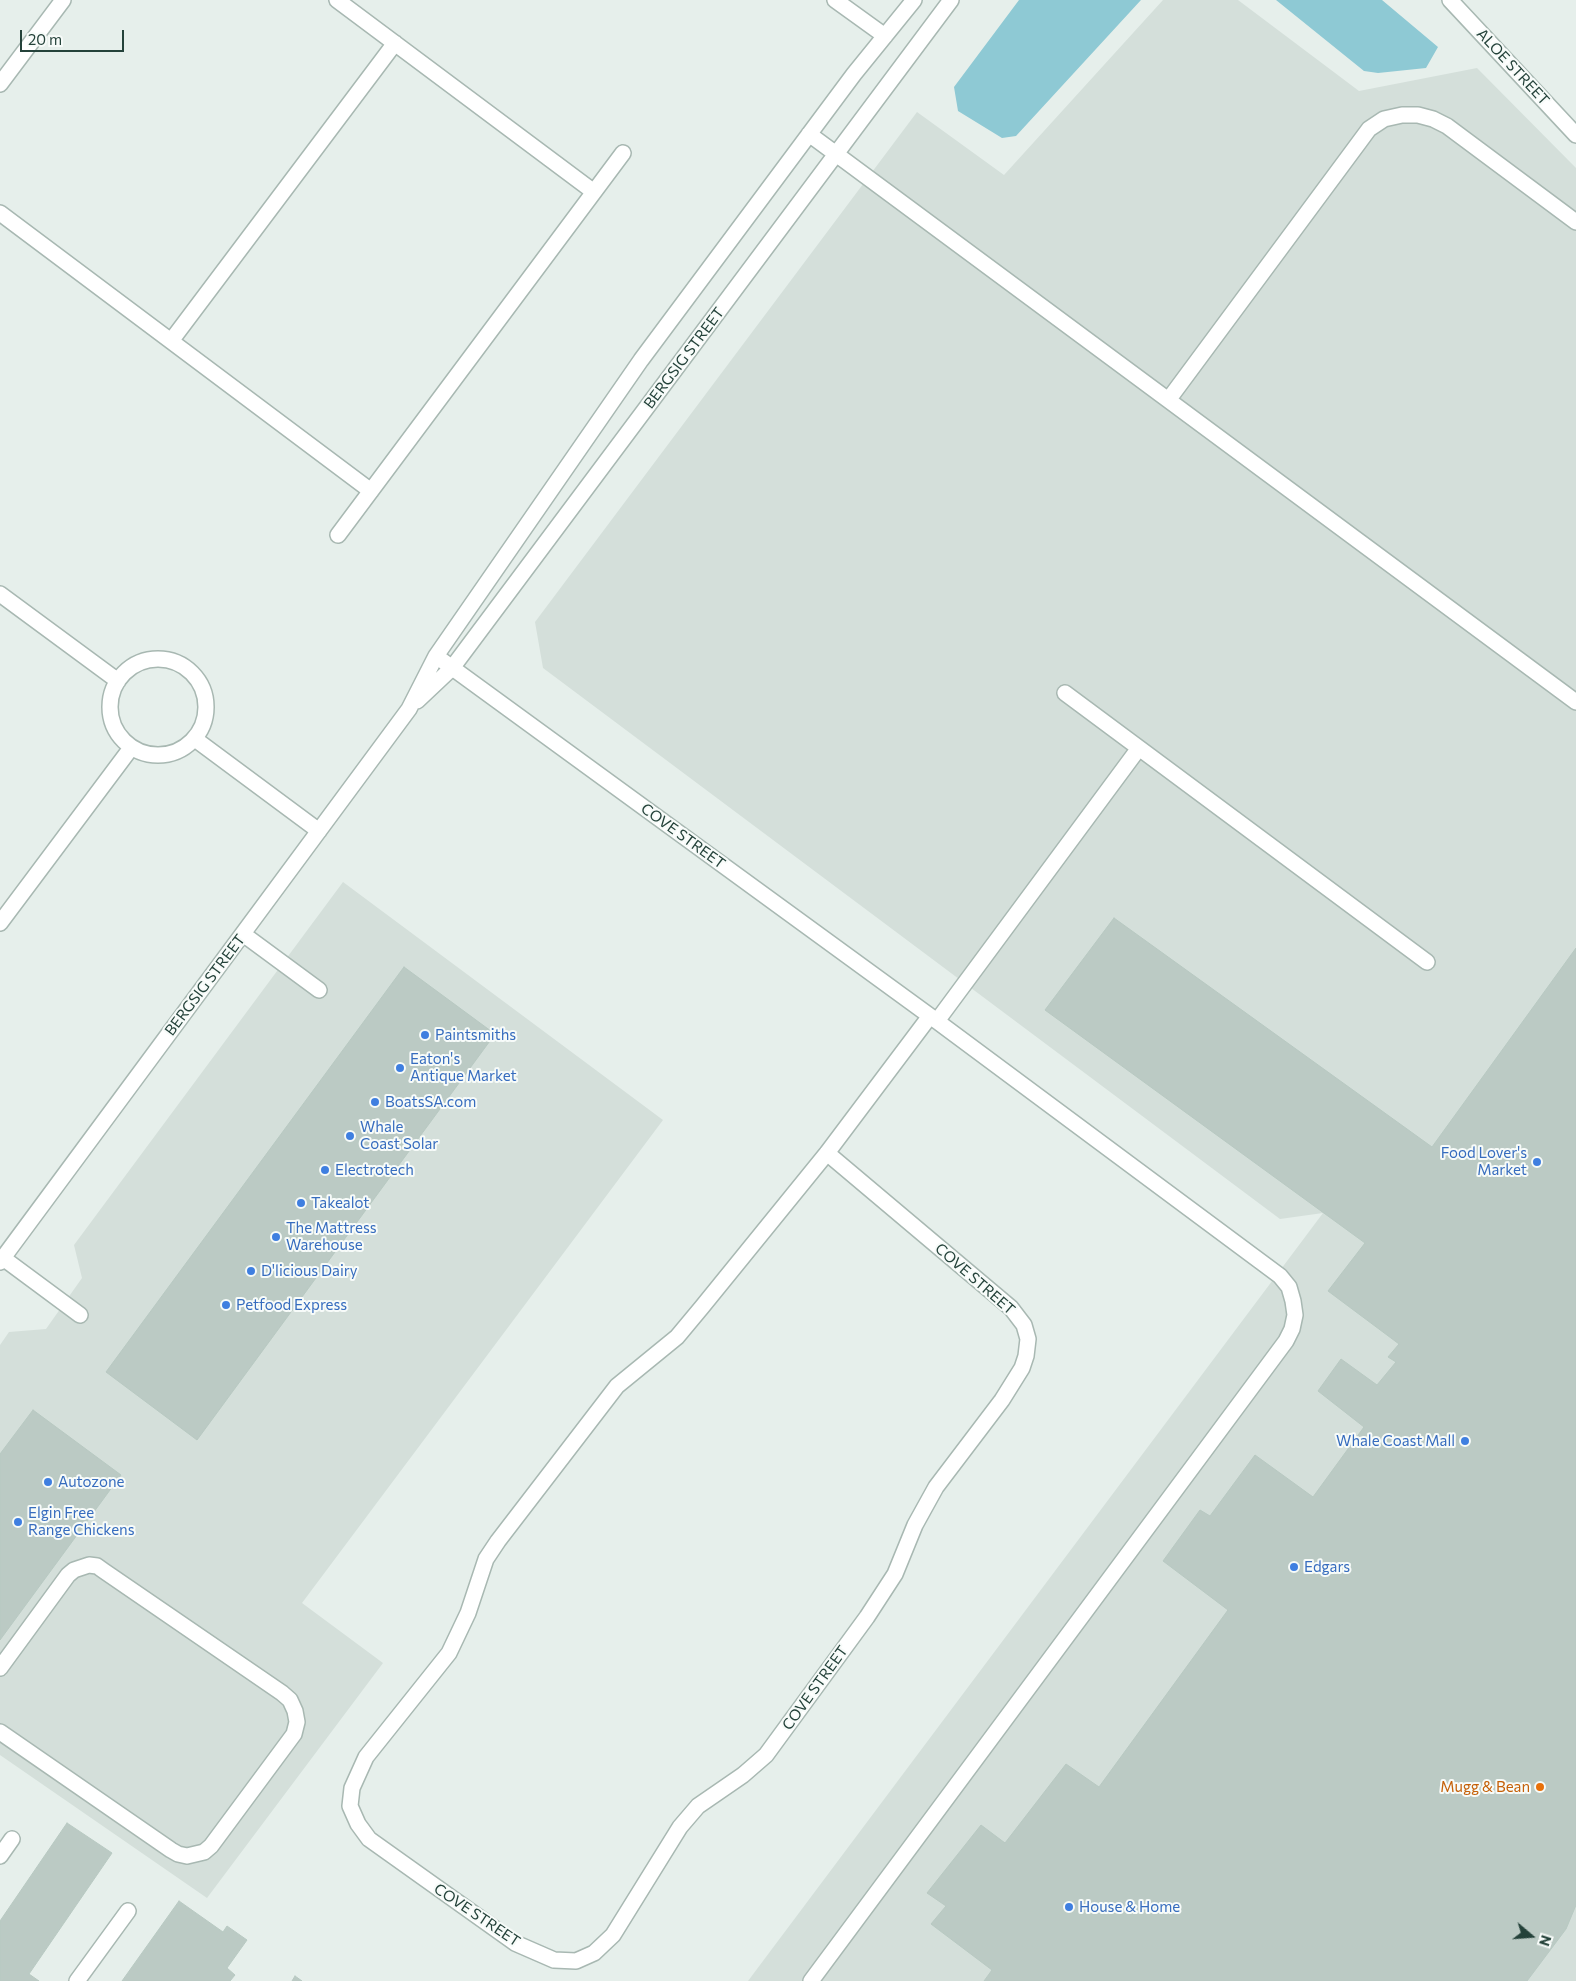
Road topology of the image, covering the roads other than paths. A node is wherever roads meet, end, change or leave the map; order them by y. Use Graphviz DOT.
graph roads {
  1 [pos="62,0"];
  2 [pos="337,0"];
  3 [pos="835,0"];
  4 [pos="914,0"];
  5 [pos="951,0"];
  6 [pos="1450,0"];
  7 [pos="885,36"];
  8 [pos="395,43"];
  9 [pos="0,84"];
  10 [pos="810,134"];
  11 [pos="1576,135"];
  12 [pos="623,153"];
  13 [pos="836,154"];
  14 [pos="594,192"];
  15 [pos="0,213"];
  16 [pos="1576,222"];
  17 [pos="170,341"];
  18 [pos="1169,399"];
  19 [pos="371,491"];
  20 [pos="338,535"];
  21 [pos="0,594"];
  22 [pos="436,656"];
  23 [pos="452,668"];
  24 [pos="118,681"];
  25 [pos="1065,693"];
  26 [pos="1576,702"];
  27 [pos="409,709"];
  28 [pos="195,739"];
  29 [pos="131,748"];
  30 [pos="1139,748"];
  31 [pos="319,831"];
  32 [pos="0,923"];
  33 [pos="243,934"];
  34 [pos="1427,962"];
  35 [pos="319,990"];
  36 [pos="933,1018"];
  37 [pos="827,1153"];
  38 [pos="1,1260"];
  39 [pos="80,1315"];
  40 [pos="0,1668"];
  41 [pos="0,1732"];
  42 [pos="12,1839"];
  43 [pos="0,1856"];
  44 [pos="128,1911"];
  45 [pos="77,1981"];
  46 [pos="811,1981"];
  1 -- 9 [label="street"];
  2 -- 8 [label="street"];
  3 -- 7 [label="street"];
  4 -- 7 [label="street, BERGSIG STREET"];
  5 -- 13 [label="street, BERGSIG STREET"];
  6 -- 11 [label="street, ALOE STREET"];
  7 -- 10 [label="street, BERGSIG STREET"];
  8 -- 14 [label="street"];
  8 -- 17 [label="street"];
  10 -- 13 [label="street"];
  10 -- 22 [label="street, BERGSIG STREET"];
  12 -- 14 [label="street"];
  13 -- 18 [label="street"];
  13 -- 23 [label="street, BERGSIG STREET"];
  14 -- 19 [label="street"];
  15 -- 17 [label="street"];
  16 -- 18 [label="street"];
  17 -- 19 [label="street"];
  18 -- 26 [label="street"];
  19 -- 20 [label="street"];
  21 -- 24 [label="street"];
  22 -- 23 [label="street, COVE STREET"];
  22 -- 27 [label="street, BERGSIG STREET"];
  23 -- 27 [label="street, BERGSIG STREET"];
  23 -- 36 [label="street, COVE STREET"];
  24 -- 28 [label="street"];
  24 -- 29 [label="street"];
  25 -- 30 [label="street"];
  27 -- 31 [label="street, BERGSIG STREET"];
  28 -- 29 [label="street"];
  28 -- 31 [label="street"];
  29 -- 32 [label="street"];
  30 -- 34 [label="street"];
  30 -- 36 [label="street"];
  31 -- 33 [label="street, BERGSIG STREET"];
  33 -- 35 [label="street"];
  33 -- 38 [label="street, BERGSIG STREET"];
  36 -- 37 [label="street, COVE STREET"];
  36 -- 46 [label="street, COVE STREET"];
  37 -- 37 [label="street, COVE STREET"];
  38 -- 39 [label="street"];
  40 -- 41 [label="street"];
  42 -- 43 [label="street"];
  44 -- 45 [label="street"];
}
